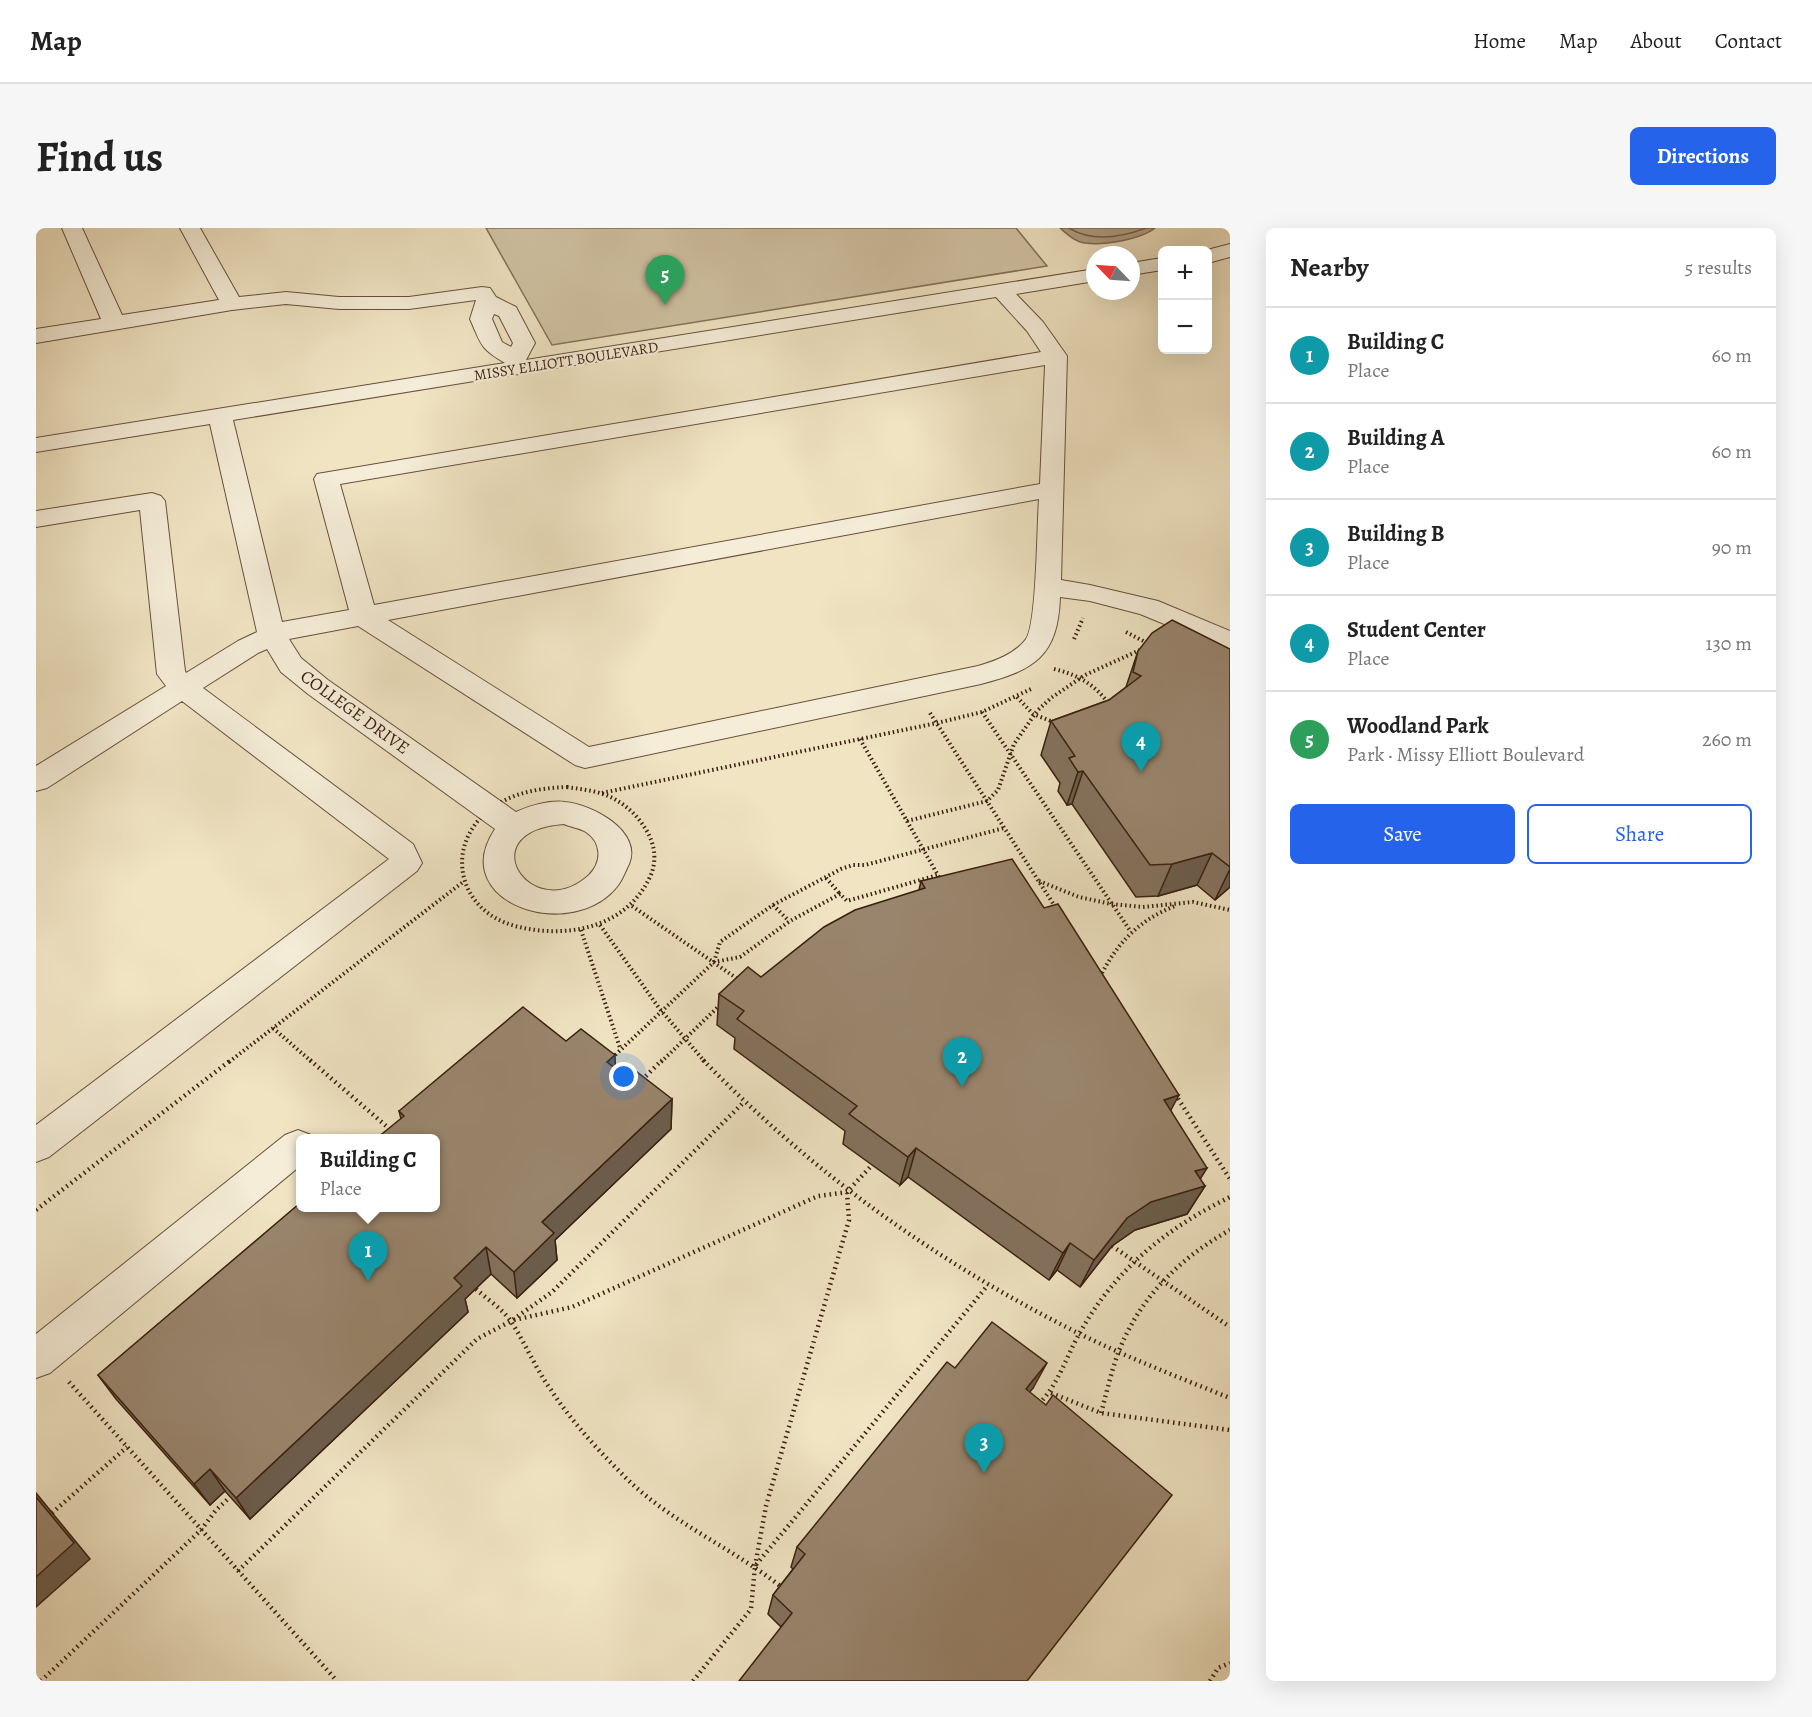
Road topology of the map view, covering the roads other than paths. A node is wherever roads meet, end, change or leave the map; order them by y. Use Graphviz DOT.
graph roads {
  1 [pos="72,228"];
  2 [pos="190,228"];
  3 [pos="1230,250"];
  4 [pos="1230,255"];
  5 [pos="1212,256"];
  6 [pos="1212,257"];
  7 [pos="1158,265"];
  8 [pos="1140,268"];
  9 [pos="1086,276"];
  10 [pos="1001,290"];
  11 [pos="232,304"];
  12 [pos="114,323"];
  13 [pos="36,336"];
  14 [pos="1056,356"];
  15 [pos="517,363"];
  16 [pos="220,415"];
  17 [pos="36,445"];
  18 [pos="1052,489"];
  19 [pos="36,519"];
  20 [pos="1048,587"];
  21 [pos="364,617"];
  22 [pos="272,636"];
  23 [pos="1230,642"];
  24 [pos="184,687"];
  25 [pos="36,780"];
  26 [pos="502,818"];
  27 [pos="36,1146"];
  28 [pos="296,1148"];
  29 [pos="40,1356"];
  1 -- 12 [label="street"];
  2 -- 11 [label="street"];
  3 -- 5 [label="street"];
  4 -- 6 [label="street"];
  7 -- 8 [label="street"];
  9 -- 10 [label="street, MISSY ELLIOTT BOULEVARD"];
  10 -- 14 [label="street"];
  10 -- 15 [label="street, MISSY ELLIOTT BOULEVARD"];
  11 -- 12 [label="street"];
  11 -- 15 [label="street"];
  12 -- 13 [label="street"];
  14 -- 18 [label="street"];
  14 -- 21 [label="street"];
  15 -- 16 [label="street, MISSY ELLIOTT BOULEVARD"];
  16 -- 17 [label="street, MISSY ELLIOTT BOULEVARD"];
  16 -- 22 [label="street, COLLEGE DRIVE"];
  18 -- 20 [label="street"];
  18 -- 21 [label="street"];
  19 -- 24 [label="street"];
  20 -- 21 [label="street"];
  20 -- 23 [label="street"];
  21 -- 22 [label="street"];
  22 -- 24 [label="street"];
  22 -- 26 [label="street, COLLEGE DRIVE"];
  24 -- 25 [label="street"];
  24 -- 27 [label="street"];
  28 -- 29 [label="street"];
}
